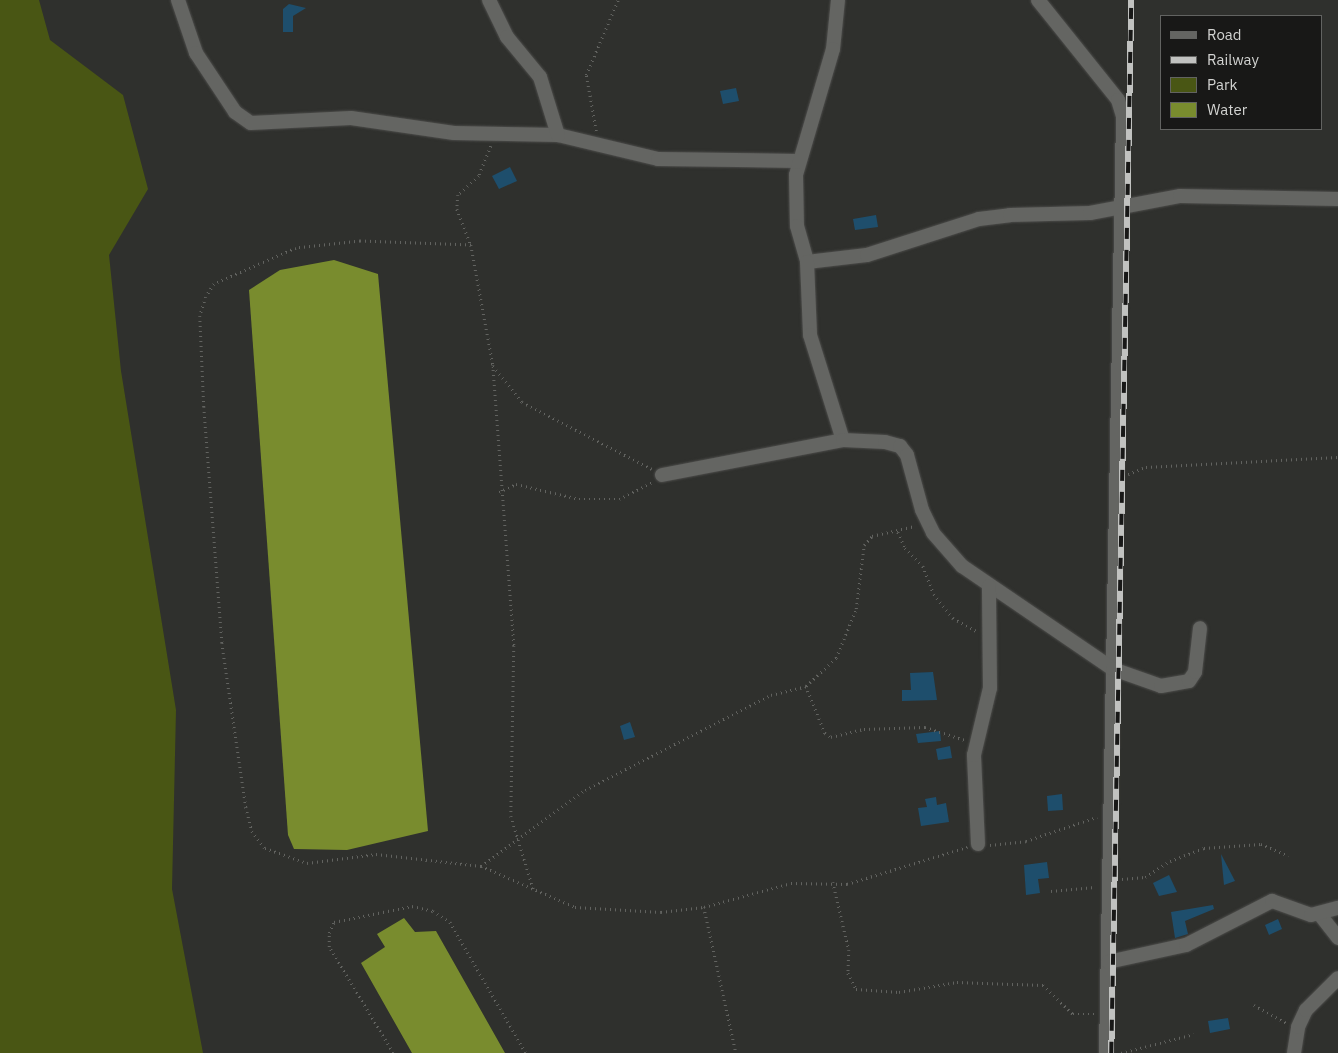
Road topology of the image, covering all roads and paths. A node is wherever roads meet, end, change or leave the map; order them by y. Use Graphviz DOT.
graph roads {
  1 [pos="178,0"];
  2 [pos="489,0"];
  3 [pos="618,0"];
  4 [pos="838,0"];
  5 [pos="1038,0"];
  6 [pos="493,135"];
  7 [pos="558,135"];
  8 [pos="598,145"];
  9 [pos="798,161"];
  10 [pos="1338,199"];
  11 [pos="1124,206"];
  12 [pos="471,245"];
  13 [pos="807,262"];
  14 [pos="492,365"];
  15 [pos="843,440"];
  16 [pos="1338,457"];
  17 [pos="662,475"];
  18 [pos="1117,477"];
  19 [pos="499,492"];
  20 [pos="927,520"];
  21 [pos="898,532"];
  22 [pos="989,586"];
  23 [pos="1200,628"];
  24 [pos="986,636"];
  25 [pos="1113,669"];
  26 [pos="806,686"];
  27 [pos="975,745"];
  28 [pos="518,836"];
  29 [pos="978,844"];
  30 [pos="1289,856"];
  31 [pos="481,866"];
  32 [pos="1109,880"];
  33 [pos="1051,890"];
  34 [pos="534,892"];
  35 [pos="704,907"];
  36 [pos="1338,908"];
  37 [pos="1321,916"];
  38 [pos="1338,938"];
  39 [pos="1108,962"];
  40 [pos="1338,978"];
  41 [pos="1254,1005"];
  42 [pos="1106,1012"];
  43 [pos="1298,1026"];
  44 [pos="1194,1034"];
  45 [pos="393,1053"];
  46 [pos="526,1053"];
  47 [pos="736,1053"];
  48 [pos="1106,1053"];
  49 [pos="1121,1053"];
  50 [pos="1294,1053"];
  1 -- 6 [label="street"];
  2 -- 7 [label="street"];
  3 -- 8 [label="path"];
  4 -- 9 [label="street"];
  5 -- 11 [label="street"];
  6 -- 7 [label="street"];
  6 -- 12 [label="path"];
  7 -- 8 [label="street"];
  8 -- 9 [label="street"];
  9 -- 13 [label="street"];
  10 -- 11 [label="street"];
  11 -- 13 [label="street"];
  11 -- 18 [label="street"];
  12 -- 14 [label="path"];
  12 -- 31 [label="path"];
  13 -- 15 [label="street"];
  14 -- 17 [label="path"];
  14 -- 19 [label="path"];
  15 -- 17 [label="street"];
  15 -- 20 [label="street"];
  16 -- 18 [label="path"];
  17 -- 19 [label="path"];
  18 -- 25 [label="street"];
  19 -- 28 [label="path"];
  20 -- 21 [label="path"];
  20 -- 22 [label="street"];
  21 -- 24 [label="path"];
  21 -- 26 [label="path"];
  22 -- 24 [label="street"];
  22 -- 25 [label="street"];
  23 -- 25 [label="street"];
  24 -- 27 [label="street"];
  25 -- 32 [label="street"];
  26 -- 27 [label="path"];
  26 -- 28 [label="path"];
  27 -- 29 [label="street"];
  28 -- 31 [label="path"];
  28 -- 34 [label="path"];
  30 -- 32 [label="path"];
  31 -- 34 [label="path"];
  32 -- 33 [label="path"];
  32 -- 39 [label="street"];
  34 -- 35 [label="path"];
  35 -- 42 [label="path"];
  35 -- 47 [label="path"];
  36 -- 37 [label="street"];
  37 -- 38 [label="street"];
  37 -- 39 [label="street"];
  39 -- 42 [label="street"];
  40 -- 43 [label="street"];
  41 -- 43 [label="path"];
  42 -- 48 [label="street"];
  43 -- 50 [label="street"];
  44 -- 49 [label="path"];
  45 -- 46 [label="path"];
}
